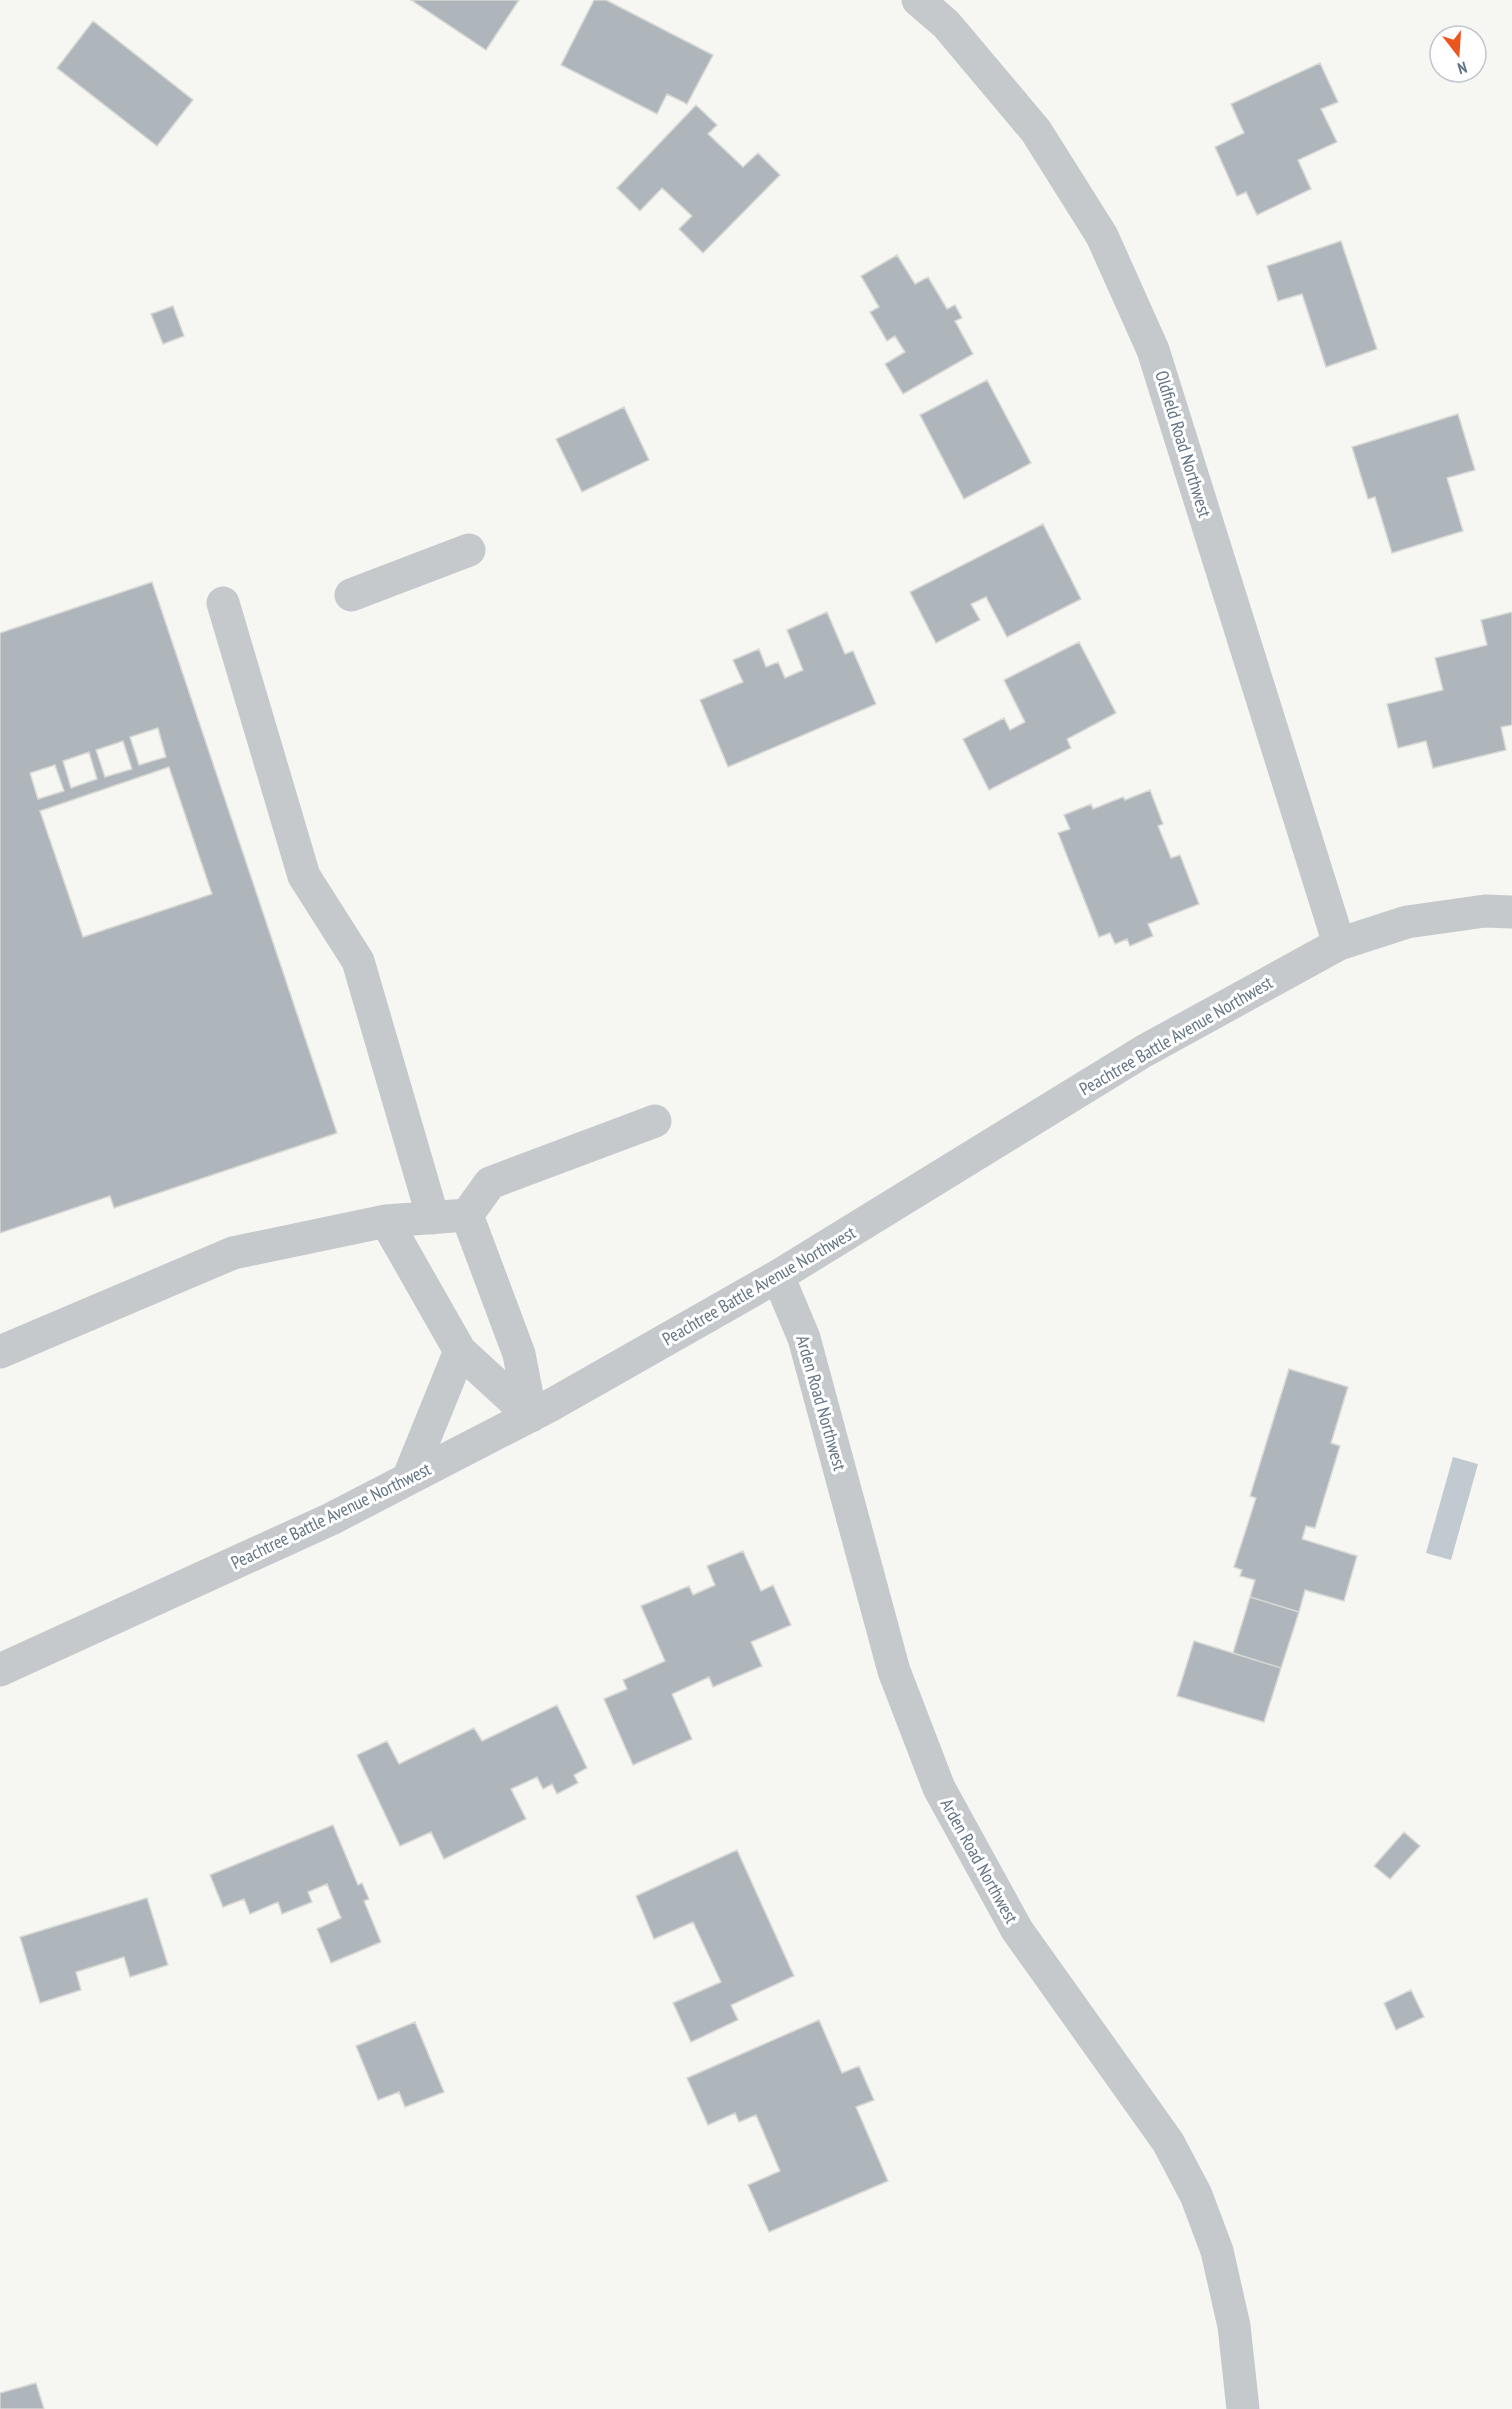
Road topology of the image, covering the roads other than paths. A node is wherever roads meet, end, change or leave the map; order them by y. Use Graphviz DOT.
graph roads {
  1 [pos="918,0"];
  2 [pos="469,550"];
  3 [pos="351,594"];
  4 [pos="223,603"];
  5 [pos="1512,912"];
  6 [pos="1339,944"];
  7 [pos="655,1121"];
  8 [pos="467,1215"];
  9 [pos="433,1218"];
  10 [pos="386,1221"];
  11 [pos="778,1276"];
  12 [pos="460,1351"];
  13 [pos="0,1352"];
  14 [pos="531,1416"];
  15 [pos="408,1479"];
  16 [pos="0,1670"];
  17 [pos="1243,2409"];
  1 -- 6 [label="street, Oldfield Road Northwest"];
  2 -- 3 [label="street"];
  4 -- 9 [label="street"];
  5 -- 6 [label="street, Peachtree Battle Avenue Northwest"];
  6 -- 11 [label="street, Peachtree Battle Avenue Northwest"];
  7 -- 8 [label="street"];
  8 -- 9 [label="street"];
  8 -- 14 [label="street"];
  9 -- 10 [label="street"];
  10 -- 12 [label="street"];
  10 -- 13 [label="street"];
  11 -- 14 [label="street, Peachtree Battle Avenue Northwest"];
  11 -- 17 [label="street, Arden Road Northwest"];
  12 -- 14 [label="street"];
  12 -- 15 [label="street"];
  14 -- 15 [label="street, Peachtree Battle Avenue Northwest"];
  15 -- 16 [label="street, Peachtree Battle Avenue Northwest"];
}
